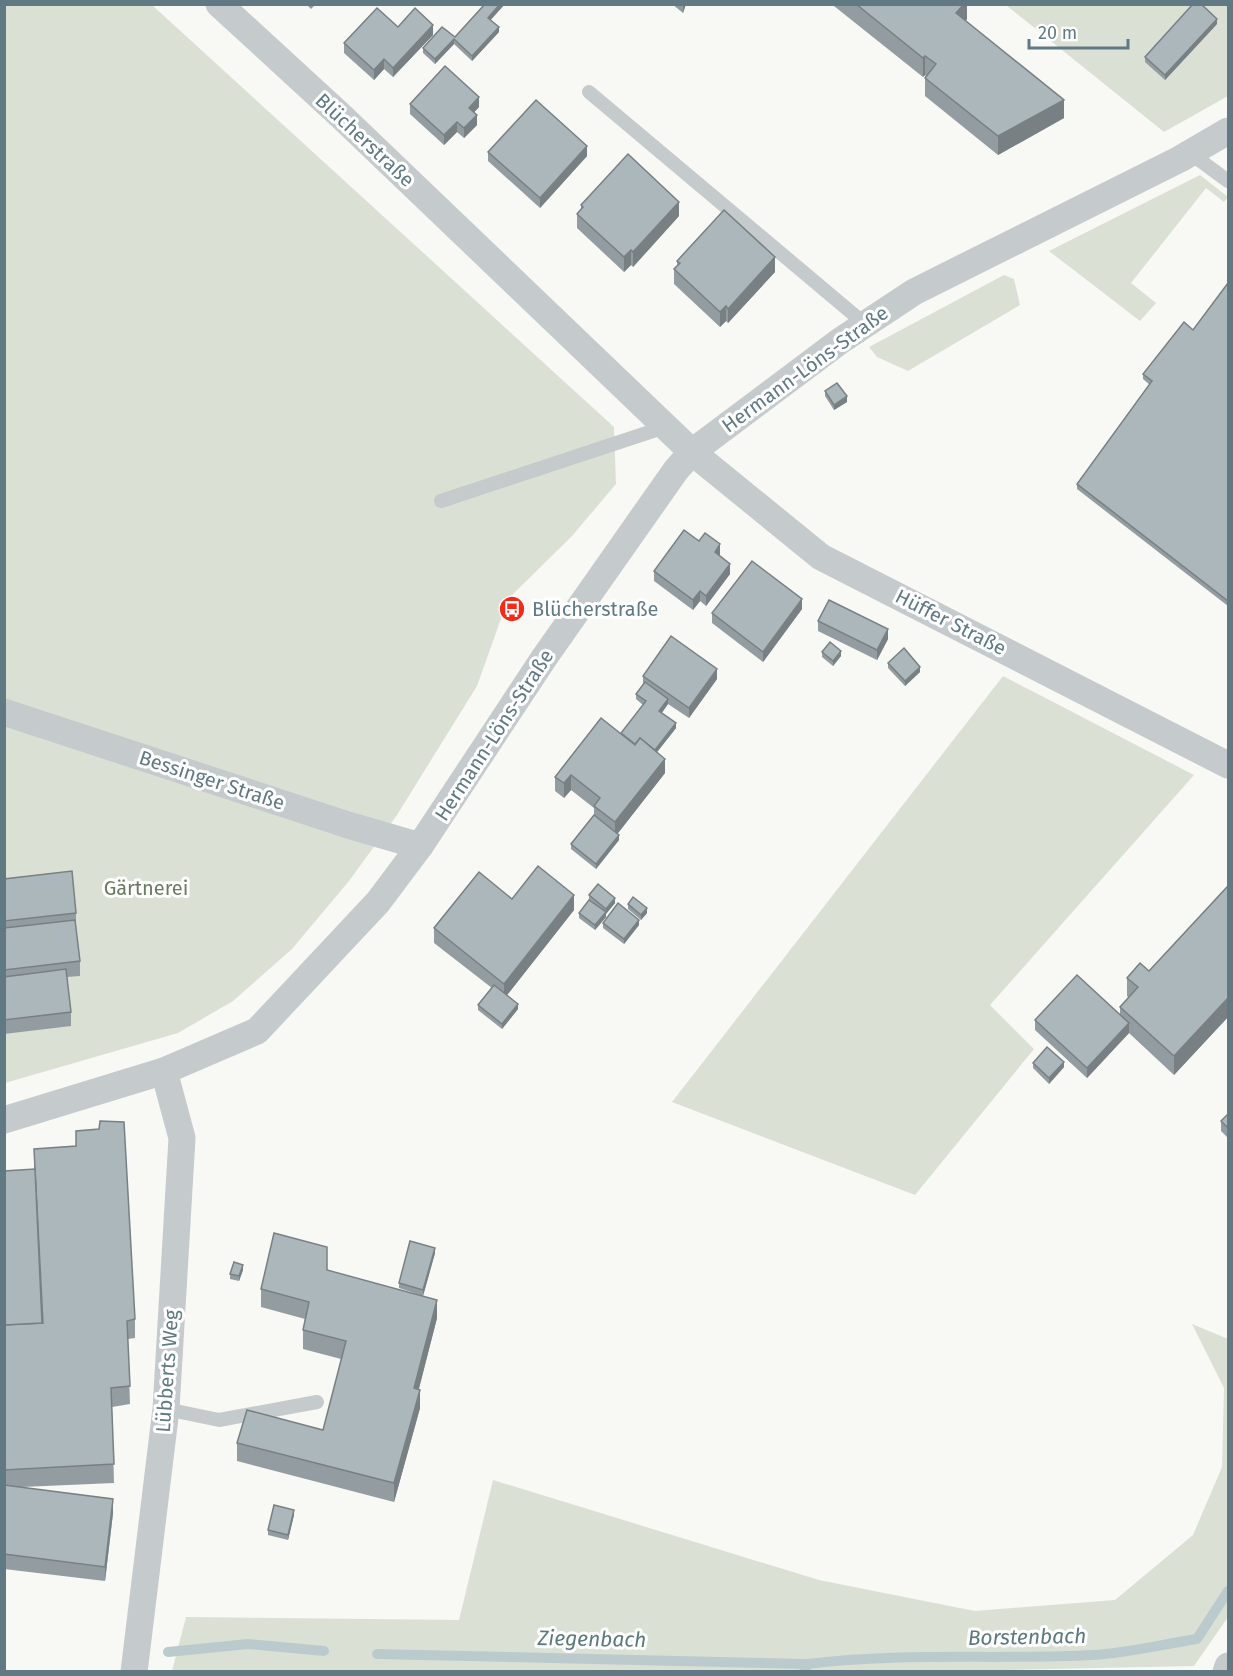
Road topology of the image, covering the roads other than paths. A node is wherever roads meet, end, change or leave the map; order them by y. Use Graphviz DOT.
graph roads {
  1 [pos="219,4"];
  2 [pos="589,92"];
  3 [pos="1228,131"];
  4 [pos="1190,153"];
  5 [pos="1228,181"];
  6 [pos="865,324"];
  7 [pos="665,427"];
  8 [pos="692,452"];
  9 [pos="441,501"];
  10 [pos="4,712"];
  11 [pos="1228,765"];
  12 [pos="420,846"];
  13 [pos="164,1071"];
  14 [pos="4,1120"];
  15 [pos="317,1402"];
  16 [pos="166,1409"];
  17 [pos="1228,1666"];
  18 [pos="134,1671"];
  19 [pos="1226,1671"];
  1 -- 7 [label="street, Blücherstraße"];
  2 -- 6 [label="lane"];
  3 -- 4 [label="street, Hermann-Löns-Straße"];
  4 -- 5 [label="lane"];
  4 -- 6 [label="street, Hermann-Löns-Straße"];
  6 -- 8 [label="street, Hermann-Löns-Straße"];
  7 -- 8 [label="street, Blücherstraße"];
  7 -- 9 [label="lane"];
  8 -- 11 [label="street, Hüffer Straße"];
  8 -- 12 [label="street, Hermann-Löns-Straße"];
  10 -- 12 [label="street, Bessinger Straße"];
  12 -- 13 [label="street, Hermann-Löns-Straße"];
  13 -- 14 [label="street, Hermann-Löns-Straße"];
  13 -- 16 [label="street, Lübberts Weg"];
  15 -- 16 [label="lane"];
  16 -- 18 [label="street, Lübberts Weg"];
  17 -- 19 [label="street"];
}
